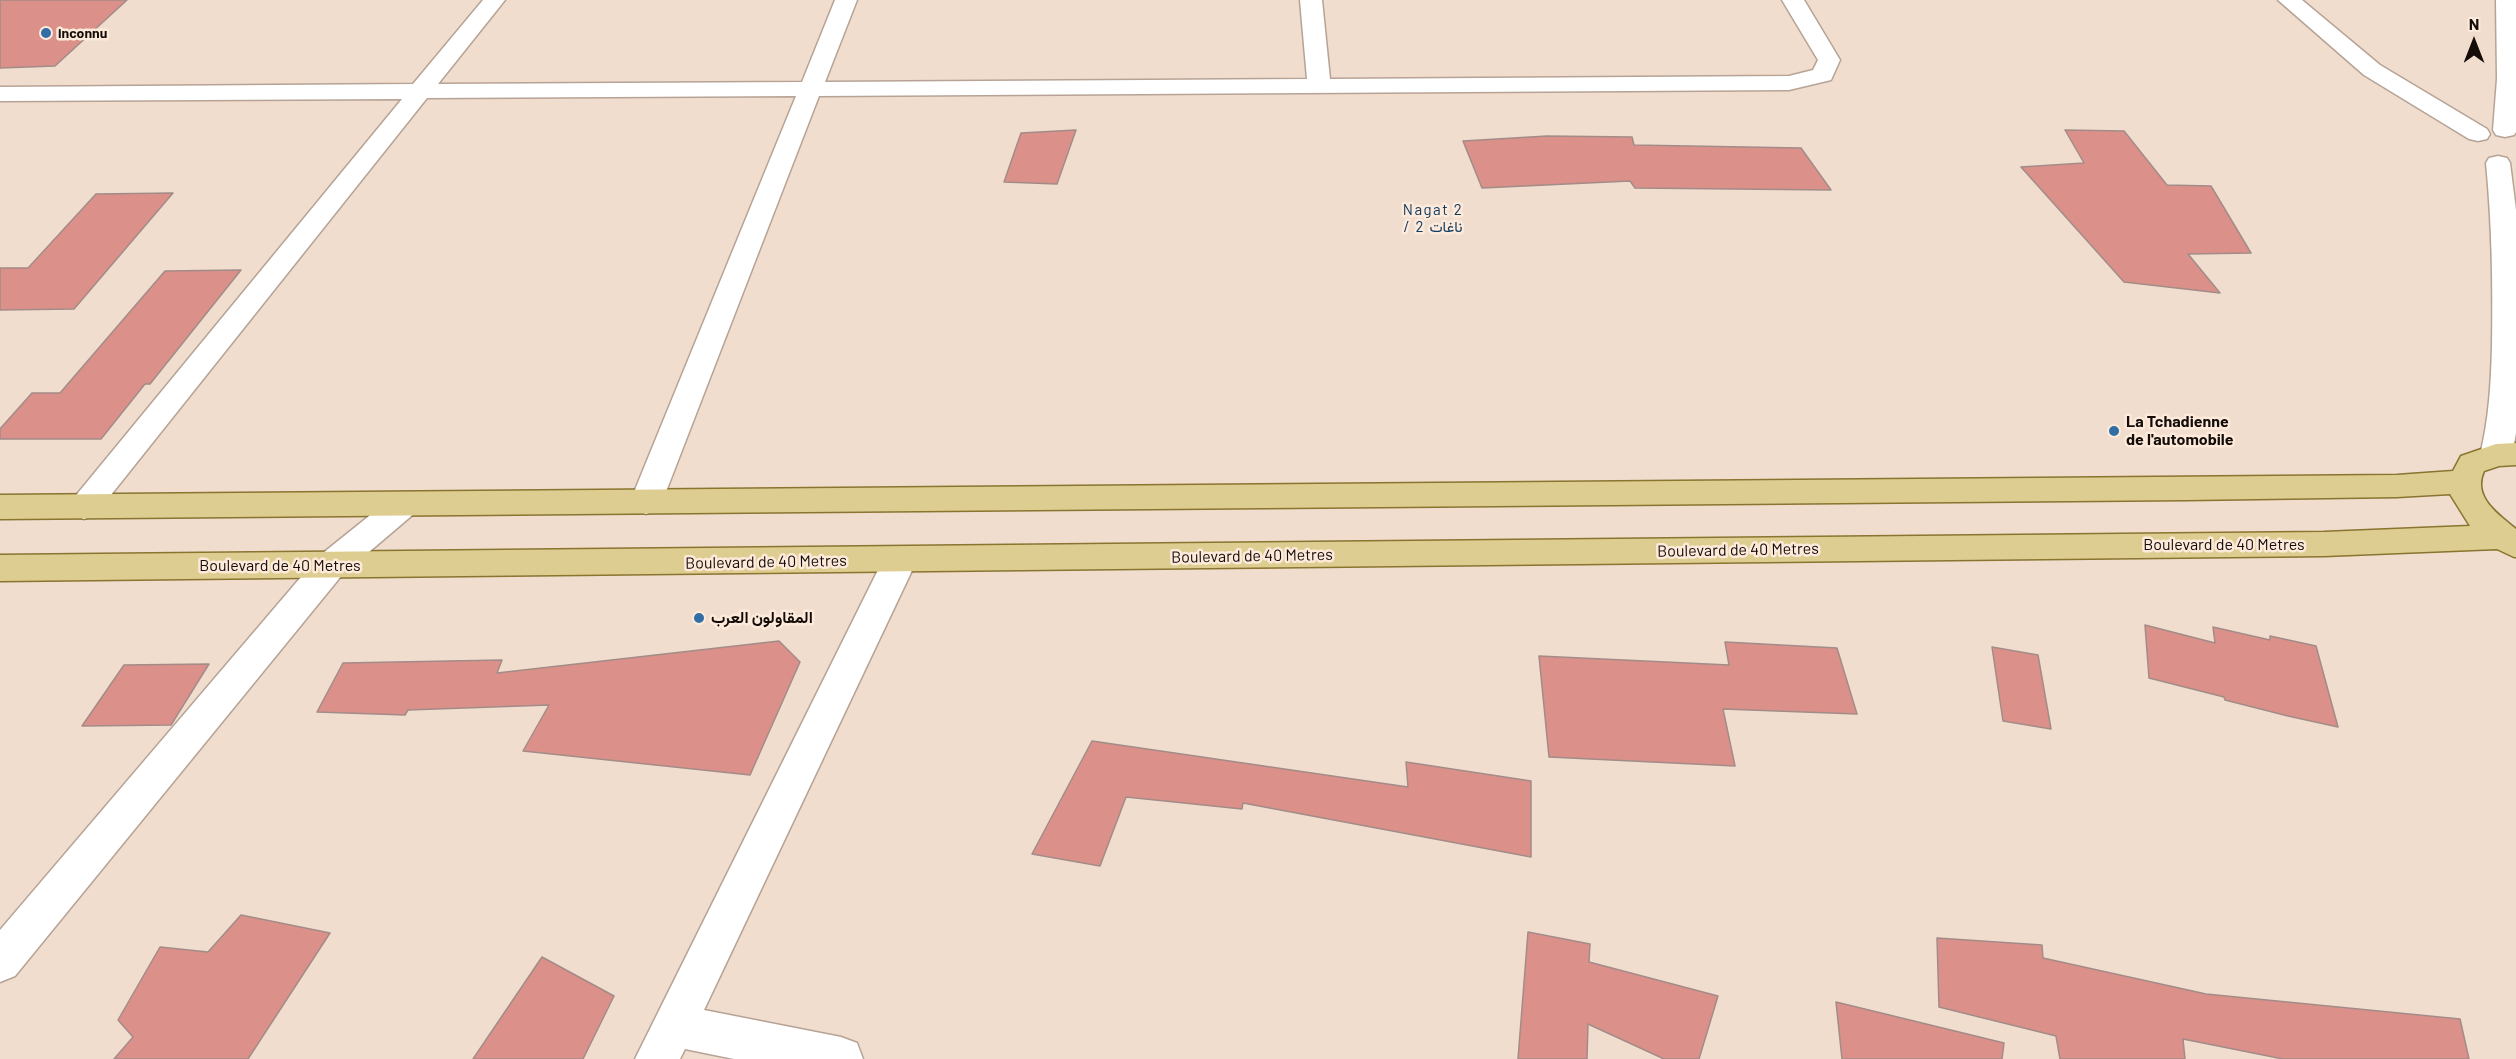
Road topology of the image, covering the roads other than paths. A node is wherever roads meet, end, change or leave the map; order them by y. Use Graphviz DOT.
graph roads {
  1 [pos="494,0"];
  2 [pos="846,0"];
  3 [pos="1311,0"];
  4 [pos="1793,0"];
  5 [pos="2289,0"];
  6 [pos="2507,0"];
  7 [pos="1319,85"];
  8 [pos="812,88"];
  9 [pos="417,93"];
  10 [pos="0,94"];
  11 [pos="2511,131"];
  12 [pos="2478,134"];
  13 [pos="2507,166"];
  14 [pos="2506,455"];
  15 [pos="2464,482"];
  16 [pos="646,502"];
  17 [pos="405,504"];
  18 [pos="0,507"];
  19 [pos="84,507"];
  20 [pos="2510,542"];
  21 [pos="900,560"];
  22 [pos="330,566"];
  23 [pos="0,568"];
  24 [pos="0,962"];
  25 [pos="665,1042"];
  26 [pos="841,1059"];
  1 -- 9 [label="street"];
  2 -- 8 [label="street"];
  3 -- 7 [label="street"];
  4 -- 7 [label="street"];
  5 -- 12 [label="street"];
  6 -- 11 [label="street"];
  7 -- 8 [label="street"];
  8 -- 9 [label="street"];
  8 -- 16 [label="street"];
  9 -- 10 [label="street"];
  9 -- 19 [label="street"];
  11 -- 12 [label="street"];
  12 -- 13 [label="street"];
  13 -- 14 [label="street"];
  14 -- 15 [label="main road"];
  15 -- 16 [label="main road"];
  15 -- 20 [label="main road"];
  16 -- 17 [label="main road"];
  17 -- 19 [label="main road"];
  17 -- 22 [label="street"];
  18 -- 19 [label="main road"];
  20 -- 21 [label="main road, Boulevard de 40 Metres"];
  21 -- 22 [label="main road, Boulevard de 40 Metres"];
  21 -- 25 [label="street"];
  22 -- 23 [label="main road, Boulevard de 40 Metres"];
  22 -- 24 [label="street"];
  25 -- 26 [label="street"];
}
